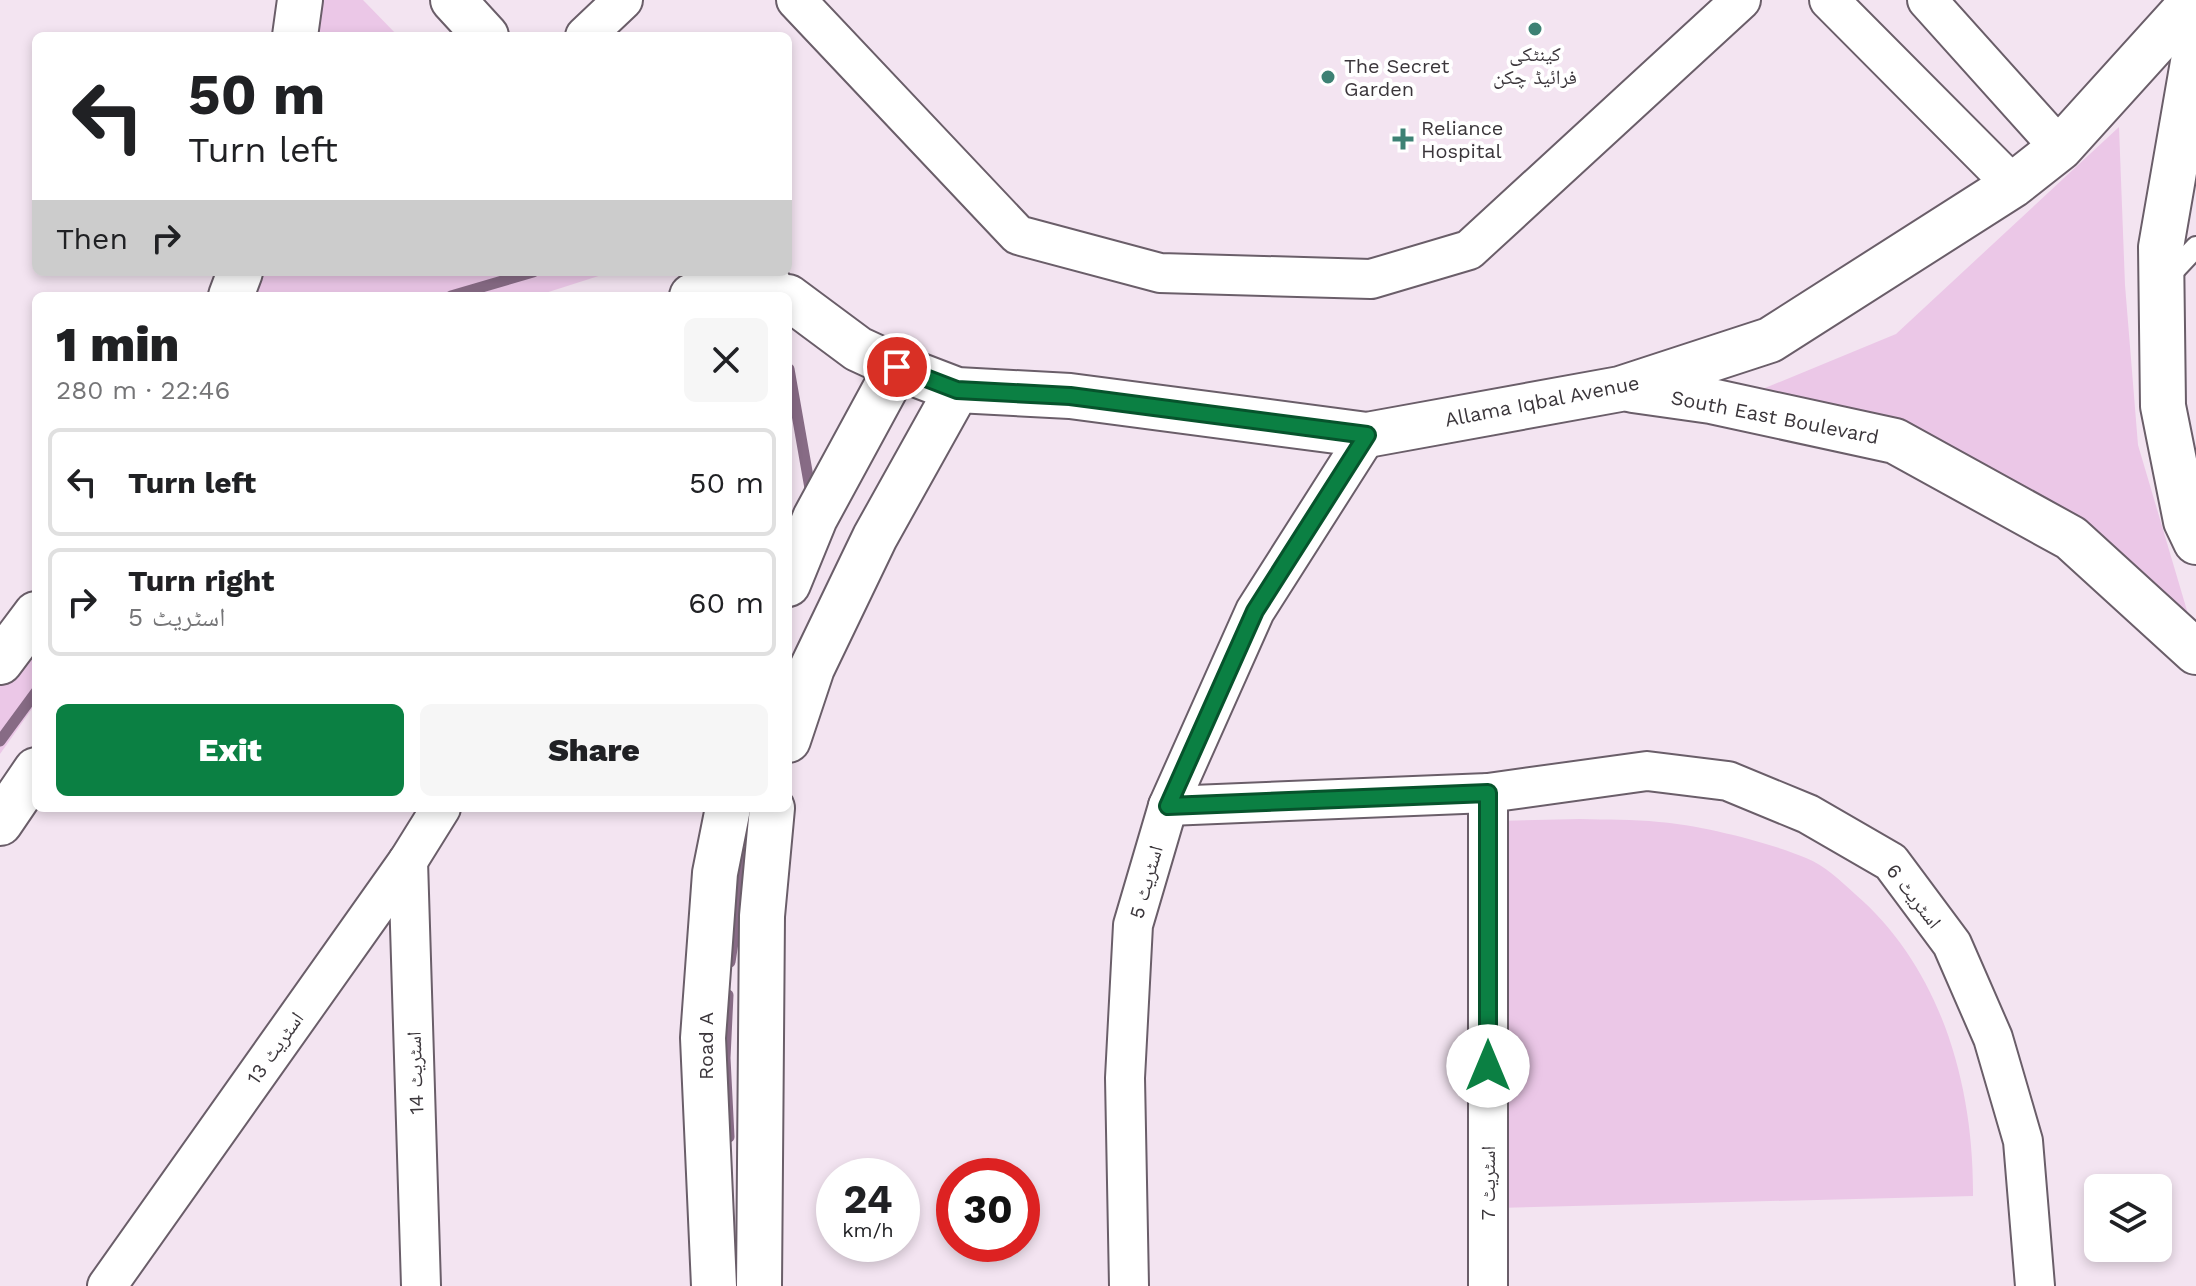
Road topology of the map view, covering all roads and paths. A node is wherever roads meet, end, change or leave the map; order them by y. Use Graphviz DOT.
graph roads {
  1 [pos="300,0"];
  2 [pos="623,0"];
  3 [pos="796,0"];
  4 [pos="1741,0"];
  5 [pos="1829,0"];
  6 [pos="1927,0"];
  7 [pos="2194,0"];
  8 [pos="296,32"];
  9 [pos="589,32"];
  10 [pos="2196,45"];
  11 [pos="2060,148"];
  12 [pos="2013,185"];
  13 [pos="2196,247"];
  14 [pos="2161,284"];
  15 [pos="774,287"];
  16 [pos="728,292"];
  17 [pos="792,300"];
  18 [pos="897,367"];
  19 [pos="1620,389"];
  20 [pos="957,390"];
  21 [pos="1367,435"];
  22 [pos="2196,542"];
  23 [pos="792,574"];
  24 [pos="32,619"];
  25 [pos="2196,652"];
  26 [pos="0,662"];
  27 [pos="792,728"];
  28 [pos="32,776"];
  29 [pos="1488,793"];
  30 [pos="1168,806"];
  31 [pos="439,812"];
  32 [pos="727,812"];
  33 [pos="772,812"];
  34 [pos="0,823"];
  35 [pos="408,861"];
  36 [pos="108,1285"];
  37 [pos="421,1286"];
  38 [pos="714,1286"];
  39 [pos="759,1286"];
  40 [pos="1129,1286"];
  41 [pos="1488,1286"];
  42 [pos="2035,1286"];
  1 -- 8 [label="street"];
  2 -- 9 [label="street"];
  3 -- 4 [label="street"];
  5 -- 12 [label="street"];
  6 -- 11 [label="street"];
  7 -- 11 [label="street, Allama Iqbal Avenue"];
  10 -- 14 [label="street"];
  11 -- 12 [label="street, Allama Iqbal Avenue"];
  12 -- 19 [label="street, Allama Iqbal Avenue"];
  13 -- 14 [label="lane"];
  14 -- 22 [label="street"];
  15 -- 16 [label="street"];
  17 -- 18 [label="street, Allama Iqbal Avenue"];
  18 -- 20 [label="street, Allama Iqbal Avenue"];
  18 -- 23 [label="street"];
  19 -- 21 [label="street, Allama Iqbal Avenue"];
  19 -- 25 [label="street, South East Boulevard"];
  20 -- 21 [label="street, Allama Iqbal Avenue"];
  20 -- 27 [label="street"];
  21 -- 30 [label="street, اسٹریٹ 5"];
  24 -- 26 [label="street"];
  28 -- 34 [label="street"];
  29 -- 30 [label="street, اسٹریٹ 6"];
  29 -- 41 [label="street, اسٹریٹ 7"];
  29 -- 42 [label="street, اسٹریٹ 6"];
  30 -- 40 [label="street, اسٹریٹ 5"];
  31 -- 35 [label="street, اسٹریٹ 13"];
  32 -- 38 [label="street, Road A"];
  33 -- 39 [label="street"];
  35 -- 36 [label="street, اسٹریٹ 13"];
  35 -- 37 [label="street, اسٹریٹ 14"];
}
